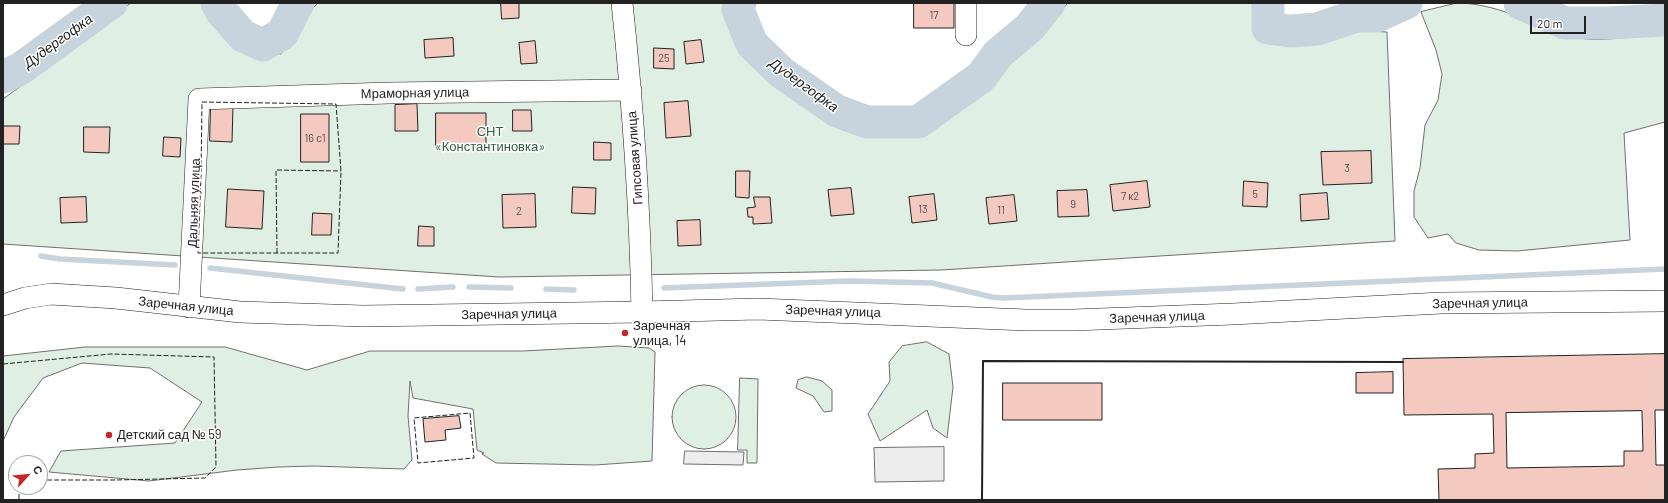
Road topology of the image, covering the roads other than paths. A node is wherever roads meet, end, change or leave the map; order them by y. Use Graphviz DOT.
graph roads {
  1 [pos="622,3"];
  2 [pos="966,3"];
  3 [pos="966,35"];
  4 [pos="631,90"];
  5 [pos="199,99"];
  6 [pos="1665,301"];
  7 [pos="3,305"];
  8 [pos="189,307"];
  9 [pos="642,312"];
  1 -- 4 [label="street, Гипсовая улица"];
  2 -- 3 [label="street"];
  4 -- 5 [label="street, Мраморная улица"];
  4 -- 9 [label="street, Гипсовая улица"];
  5 -- 8 [label="street, Дальняя улица"];
  6 -- 9 [label="street, Заречная улица"];
  7 -- 8 [label="street, Заречная улица"];
  8 -- 9 [label="street, Заречная улица"];
}
